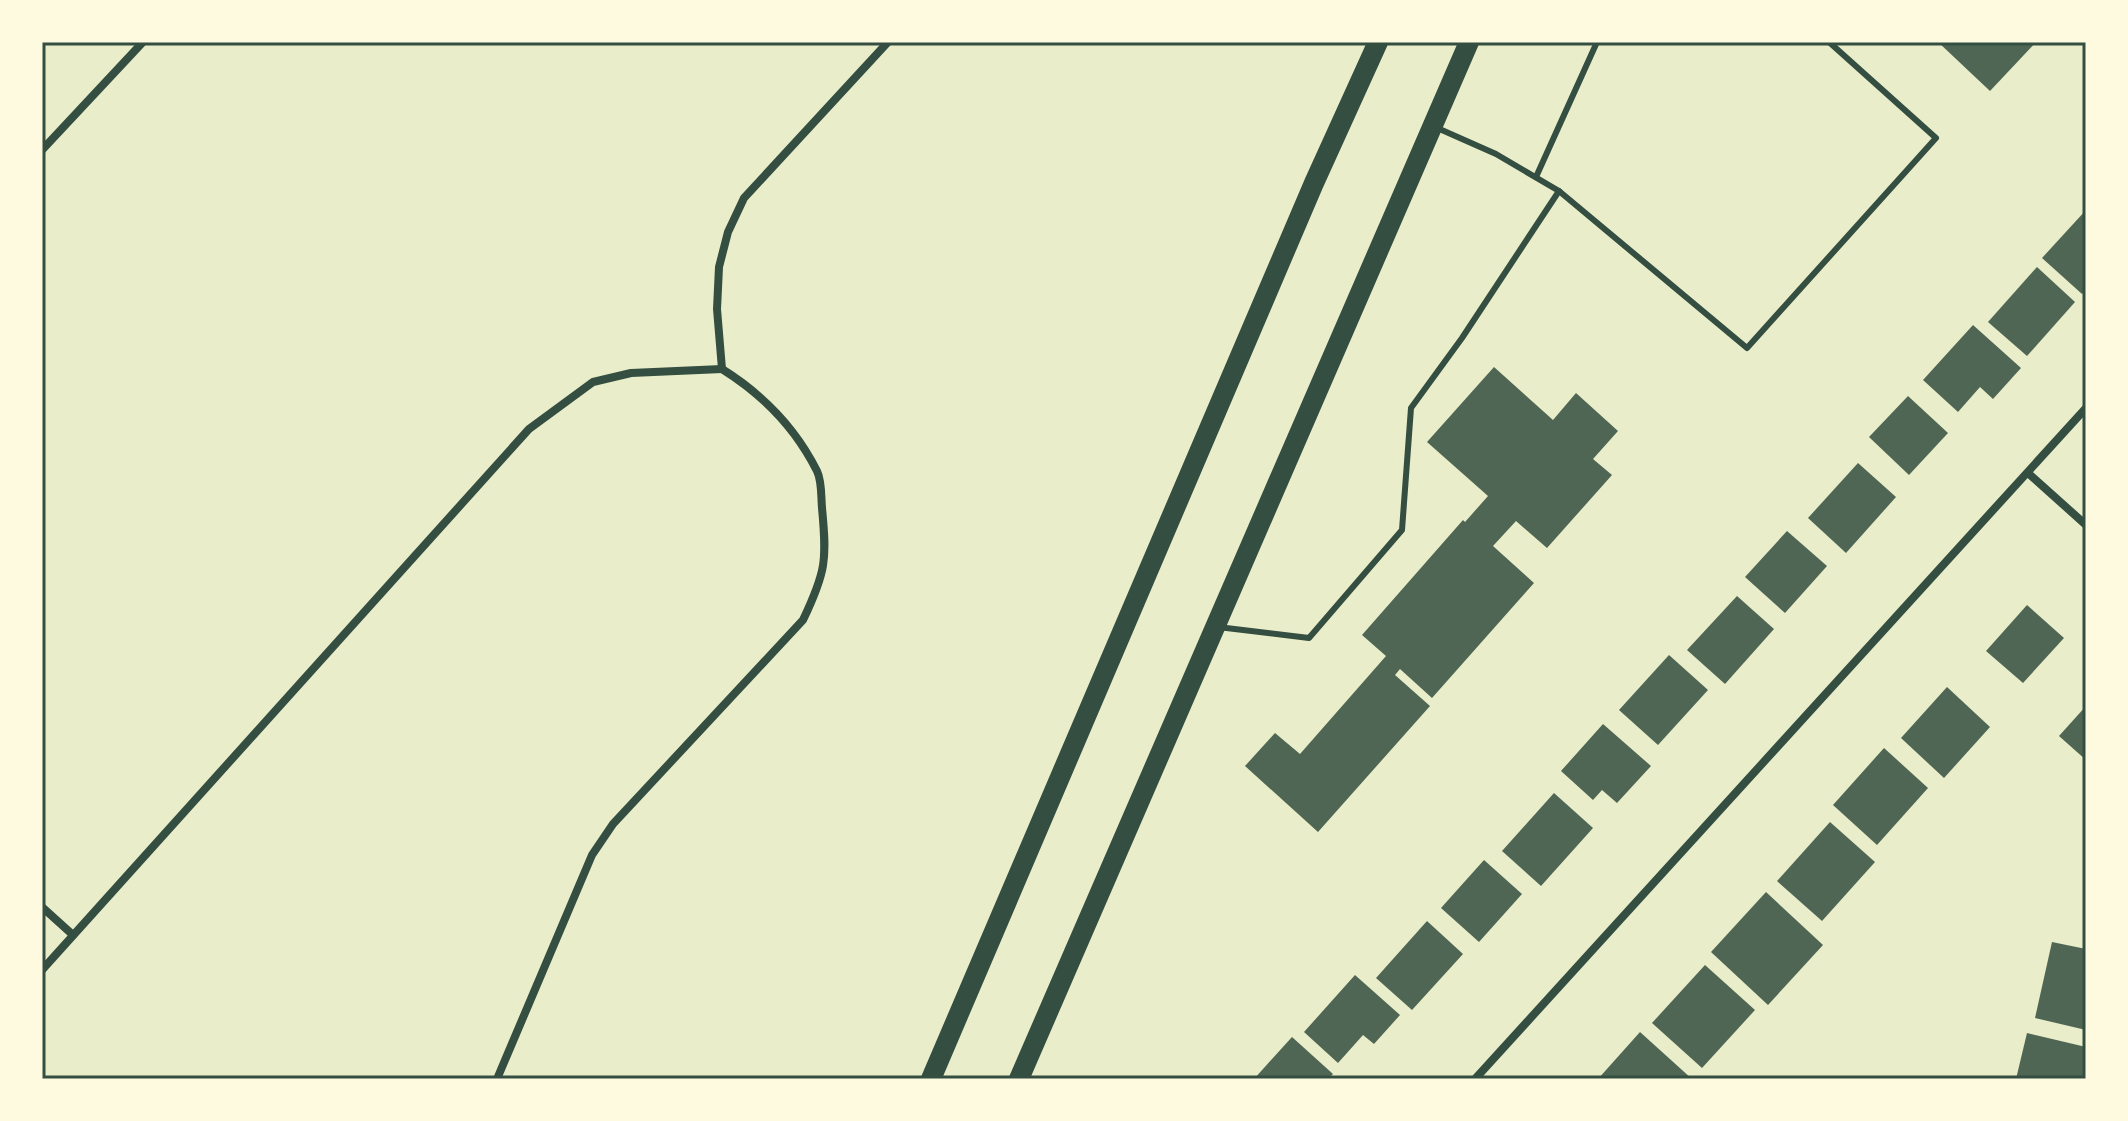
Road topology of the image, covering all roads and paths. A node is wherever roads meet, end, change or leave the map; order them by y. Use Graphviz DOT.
graph roads {
  1 [pos="143,42"];
  2 [pos="888,42"];
  3 [pos="1378,42"];
  4 [pos="1469,42"];
  5 [pos="1597,42"];
  6 [pos="1829,42"];
  7 [pos="1432,126"];
  8 [pos="42,150"];
  9 [pos="1536,177"];
  10 [pos="1559,191"];
  11 [pos="722,369"];
  12 [pos="2086,408"];
  13 [pos="2028,473"];
  14 [pos="2086,525"];
  15 [pos="1215,626"];
  16 [pos="42,907"];
  17 [pos="73,935"];
  18 [pos="42,970"];
  19 [pos="497,1079"];
  20 [pos="931,1079"];
  21 [pos="1019,1079"];
  22 [pos="1475,1079"];
  1 -- 8 [label="street"];
  2 -- 11 [label="street"];
  3 -- 20 [label="main road"];
  4 -- 7 [label="main road"];
  5 -- 9 [label="lane"];
  6 -- 10 [label="lane"];
  7 -- 9 [label="lane"];
  7 -- 15 [label="main road"];
  9 -- 10 [label="lane"];
  10 -- 15 [label="lane"];
  11 -- 17 [label="street"];
  11 -- 19 [label="street"];
  12 -- 13 [label="street"];
  13 -- 14 [label="street"];
  13 -- 22 [label="street"];
  15 -- 21 [label="main road"];
  16 -- 17 [label="street"];
  17 -- 18 [label="street"];
}
